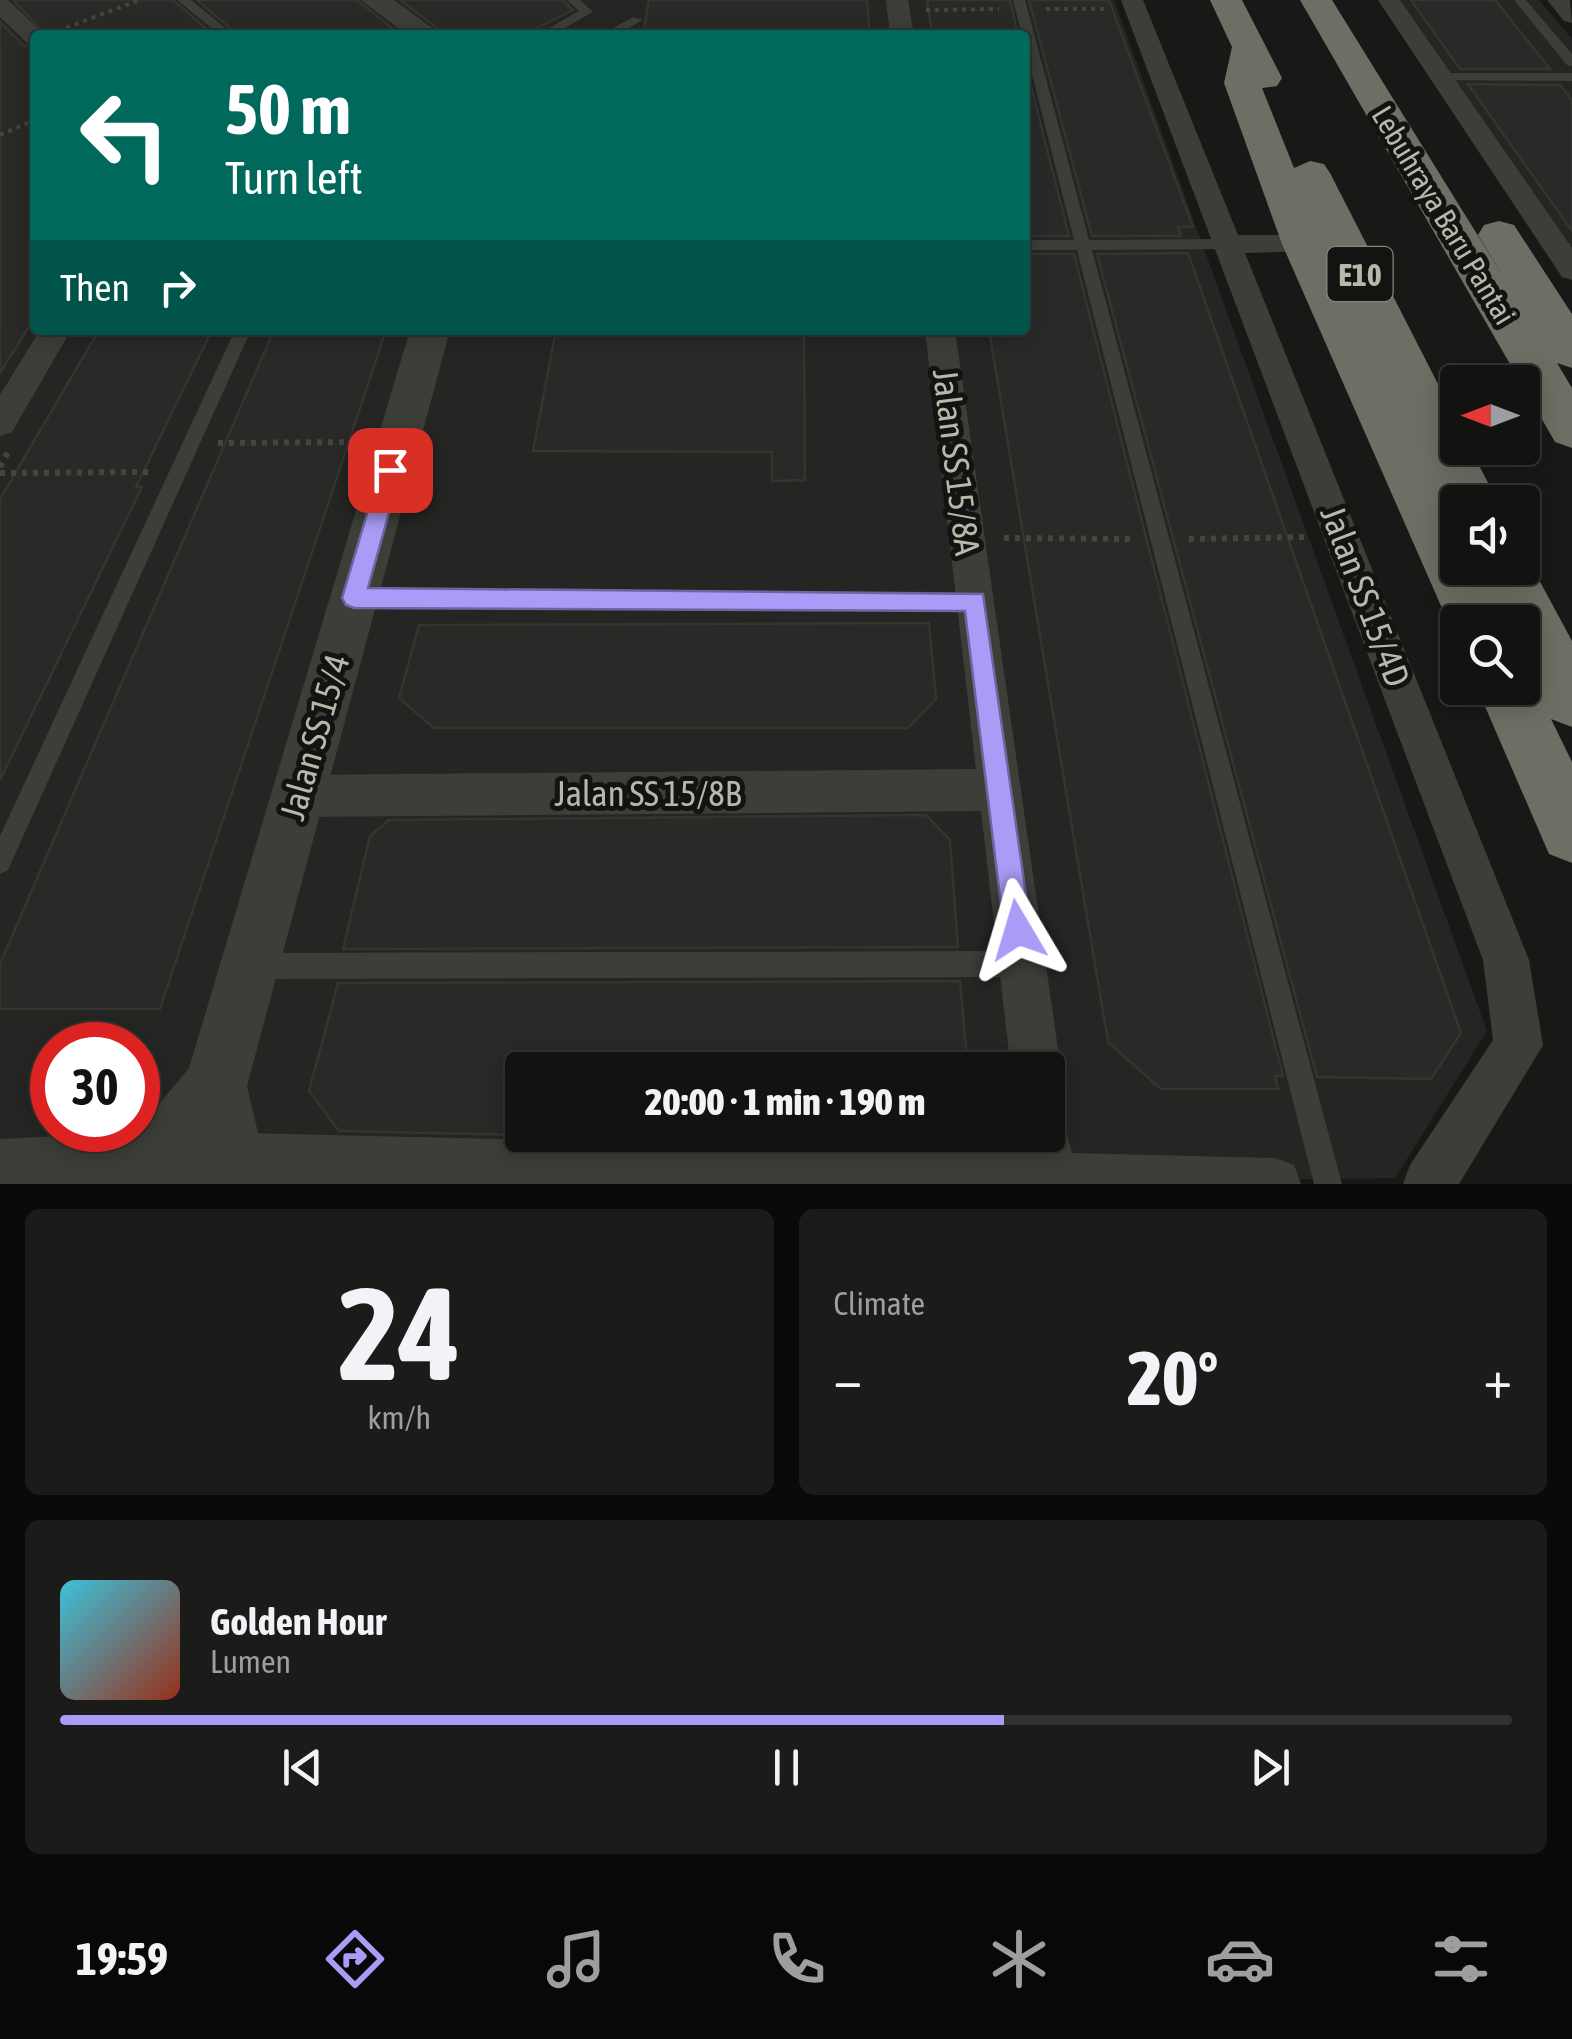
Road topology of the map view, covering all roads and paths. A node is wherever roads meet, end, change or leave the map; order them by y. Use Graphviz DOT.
graph roads {
  1 [pos="139,0"];
  2 [pos="183,0"];
  3 [pos="375,0"];
  4 [pos="573,0"];
  5 [pos="897,0"];
  6 [pos="1019,0"];
  7 [pos="1132,0"];
  8 [pos="1226,0"];
  9 [pos="1388,0"];
  10 [pos="1520,0"];
  11 [pos="1558,0"];
  12 [pos="0,4"];
  13 [pos="1324,14"];
  14 [pos="1572,16"];
  15 [pos="637,20"];
  16 [pos="60,30"];
  17 [pos="222,30"];
  18 [pos="420,30"];
  19 [pos="553,30"];
  20 [pos="616,30"];
  21 [pos="901,30"];
  22 [pos="1027,30"];
  23 [pos="30,33"];
  24 [pos="1030,43"];
  25 [pos="1249,47"];
  26 [pos="1572,62"];
  27 [pos="1441,77"];
  28 [pos="1572,77"];
  29 [pos="30,122"];
  30 [pos="0,135"];
  31 [pos="1228,244"];
  32 [pos="1303,244"];
  33 [pos="1030,245"];
  34 [pos="1082,245"];
  35 [pos="1570,264"];
  36 [pos="53,335"];
  37 [pos="241,335"];
  38 [pos="429,335"];
  39 [pos="941,335"];
  40 [pos="1572,351"];
  41 [pos="0,423"];
  42 [pos="1572,429"];
  43 [pos="398,442"];
  44 [pos="192,443"];
  45 [pos="178,472"];
  46 [pos="0,473"];
  47 [pos="1463,485"];
  48 [pos="1513,585"];
  49 [pos="354,598"];
  50 [pos="975,601"];
  51 [pos="1468,605"];
  52 [pos="1572,700"];
  53 [pos="1514,705"];
  54 [pos="999,790"];
  55 [pos="298,796"];
  56 [pos="1572,831"];
  57 [pos="0,862"];
  58 [pos="1022,964"];
  59 [pos="249,966"];
  60 [pos="1034,1052"];
  61 [pos="215,1086"];
  62 [pos="1047,1156"];
  63 [pos="0,1164"];
  64 [pos="153,1170"];
  65 [pos="228,1171"];
  66 [pos="1275,1184"];
  67 [pos="1328,1184"];
  68 [pos="1429,1184"];
  1 -- 16 [label="path"];
  2 -- 17 [label="lane"];
  3 -- 18 [label="street"];
  4 -- 19 [label="lane"];
  5 -- 21 [label="street"];
  6 -- 22 [label="lane"];
  7 -- 31 [label="street, Jalan SS 15/4D"];
  8 -- 25 [label="highway, E10"];
  9 -- 27 [label="street"];
  10 -- 26 [label="lane"];
  11 -- 14 [label="street"];
  12 -- 23 [label="street"];
  13 -- 40 [label="highway"];
  13 -- 42 [label="highway, Lebuhraya Baru Pantai"];
  15 -- 20 [label="lane"];
  24 -- 34 [label="lane"];
  25 -- 32 [label="highway"];
  25 -- 47 [label="highway, E10"];
  27 -- 28 [label="lane"];
  27 -- 35 [label="street"];
  29 -- 30 [label="path"];
  31 -- 32 [label="street"];
  31 -- 34 [label="lane"];
  31 -- 68 [label="street, Jalan SS 15/4D"];
  32 -- 51 [label="highway"];
  33 -- 34 [label="lane"];
  34 -- 67 [label="lane"];
  36 -- 41 [label="street"];
  37 -- 44 [label="lane"];
  38 -- 43 [label="street, Jalan SS 15/4"];
  39 -- 50 [label="street, Jalan SS 15/8A"];
  43 -- 44 [label="path"];
  43 -- 49 [label="street, Jalan SS 15/4"];
  44 -- 45 [label="lane"];
  45 -- 46 [label="path"];
  45 -- 57 [label="lane"];
  48 -- 52 [label="highway"];
  49 -- 50 [label="lane"];
  49 -- 55 [label="street, Jalan SS 15/4"];
  50 -- 54 [label="street, Jalan SS 15/8A"];
  53 -- 56 [label="highway"];
  54 -- 55 [label="street, Jalan SS 15/8B"];
  54 -- 58 [label="street, Jalan SS 15/8A"];
  55 -- 59 [label="street, Jalan SS 15/4"];
  58 -- 59 [label="lane"];
  58 -- 60 [label="street, Jalan SS 15/8A"];
  59 -- 61 [label="street, Jalan SS 15/4"];
  61 -- 64 [label="street, Jalan SS 15/4"];
  61 -- 65 [label="street, Jalan SS 15/4"];
  62 -- 65 [label="street"];
  62 -- 66 [label="street"];
  63 -- 64 [label="street"];
  64 -- 65 [label="street"];
}
